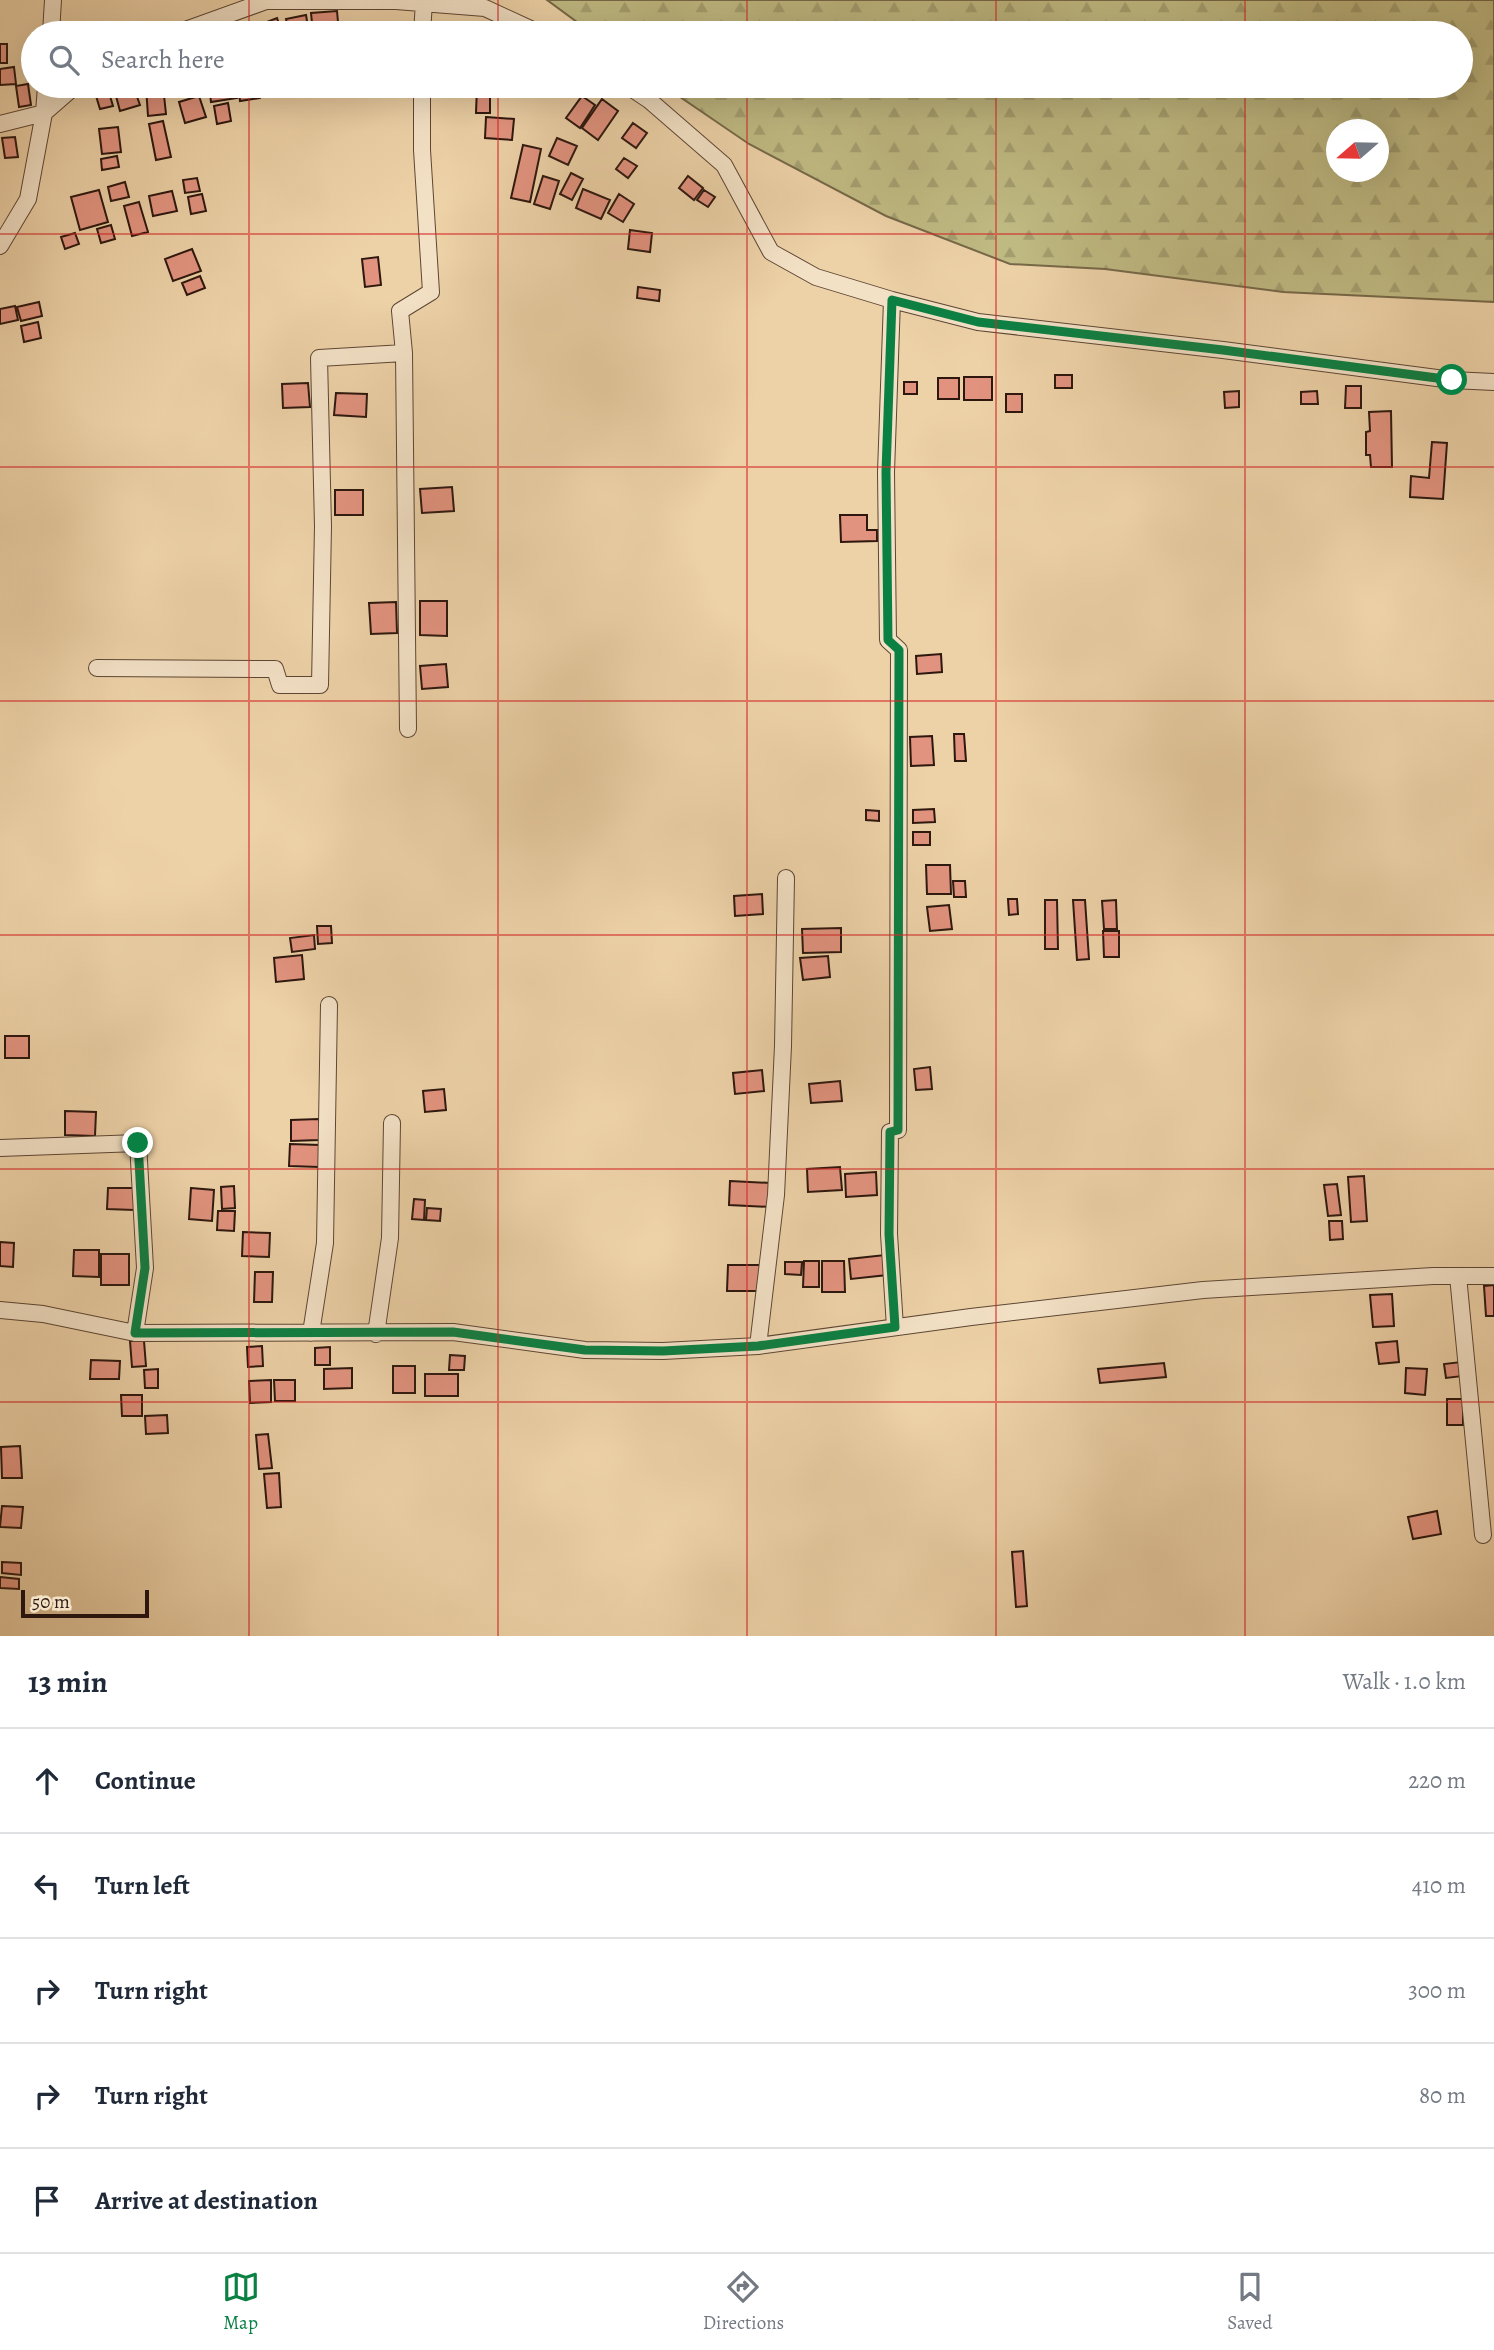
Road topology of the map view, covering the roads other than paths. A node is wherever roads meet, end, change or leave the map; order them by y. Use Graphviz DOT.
graph roads {
  1 [pos="53,0"];
  2 [pos="424,2"];
  3 [pos="52,21"];
  4 [pos="210,21"];
  5 [pos="423,21"];
  6 [pos="513,21"];
  7 [pos="45,98"];
  8 [pos="61,98"];
  9 [pos="422,98"];
  10 [pos="646,98"];
  11 [pos="44,113"];
  12 [pos="0,124"];
  13 [pos="0,246"];
  14 [pos="892,300"];
  15 [pos="404,354"];
  16 [pos="1494,382"];
  17 [pos="97,668"];
  18 [pos="408,729"];
  19 [pos="786,878"];
  20 [pos="329,1005"];
  21 [pos="392,1123"];
  22 [pos="0,1148"];
  23 [pos="1458,1276"];
  24 [pos="1494,1276"];
  25 [pos="0,1310"];
  26 [pos="895,1327"];
  27 [pos="135,1333"];
  28 [pos="311,1333"];
  29 [pos="376,1334"];
  30 [pos="758,1346"];
  31 [pos="1487,1525"];
  1 -- 3 [label="street"];
  2 -- 4 [label="street"];
  2 -- 5 [label="street"];
  2 -- 6 [label="street"];
  7 -- 11 [label="street"];
  8 -- 11 [label="street"];
  9 -- 15 [label="street"];
  10 -- 14 [label="street"];
  11 -- 12 [label="street"];
  11 -- 13 [label="street"];
  14 -- 16 [label="street"];
  14 -- 26 [label="street"];
  15 -- 17 [label="street"];
  15 -- 18 [label="street"];
  19 -- 30 [label="street"];
  20 -- 28 [label="street"];
  21 -- 29 [label="street"];
  22 -- 27 [label="street"];
  23 -- 24 [label="street"];
  23 -- 26 [label="street"];
  23 -- 31 [label="street"];
  25 -- 27 [label="street"];
  26 -- 30 [label="street"];
  27 -- 28 [label="street"];
  28 -- 29 [label="street"];
  29 -- 30 [label="street"];
}
